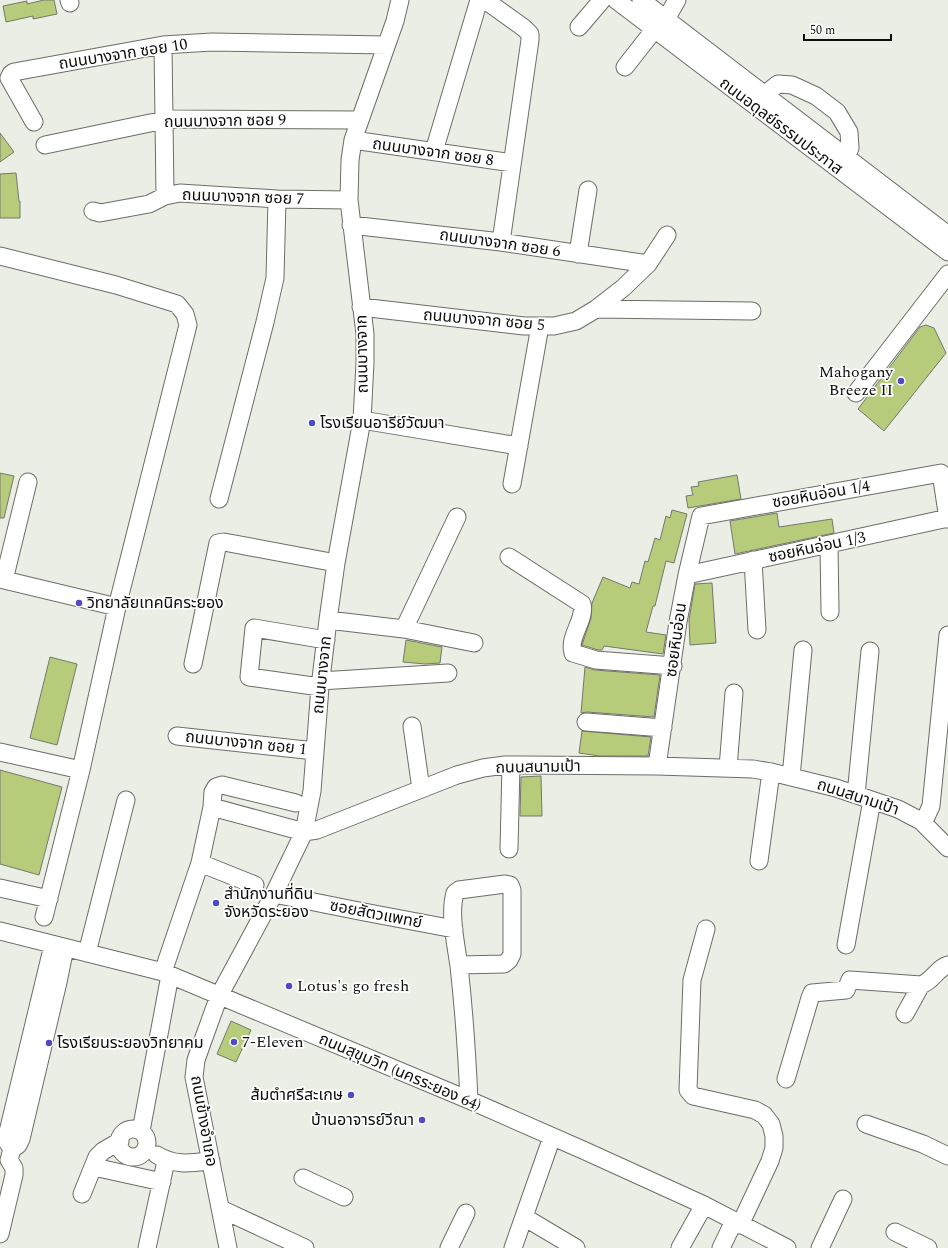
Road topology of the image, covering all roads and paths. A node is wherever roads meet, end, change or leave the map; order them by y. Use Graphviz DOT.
graph roads {
  1 [pos="400,0"];
  2 [pos="479,0"];
  3 [pos="485,0"];
  4 [pos="602,0"];
  5 [pos="616,0"];
  6 [pos="641,0"];
  7 [pos="677,0"];
  8 [pos="660,24"];
  9 [pos="579,27"];
  10 [pos="163,45"];
  11 [pos="386,45"];
  12 [pos="625,67"];
  13 [pos="764,94"];
  14 [pos="164,120"];
  15 [pos="360,120"];
  16 [pos="34,122"];
  17 [pos="798,129"];
  18 [pos="353,140"];
  19 [pos="45,145"];
  20 [pos="434,151"];
  21 [pos="846,157"];
  22 [pos="512,163"];
  23 [pos="588,190"];
  24 [pos="165,196"];
  25 [pos="277,199"];
  26 [pos="348,200"];
  27 [pos="93,211"];
  28 [pos="351,225"];
  29 [pos="667,235"];
  30 [pos="948,235"];
  31 [pos="500,242"];
  32 [pos="948,252"];
  33 [pos="578,254"];
  34 [pos="0,256"];
  35 [pos="648,264"];
  36 [pos="948,274"];
  37 [pos="361,307"];
  38 [pos="596,309"];
  39 [pos="752,311"];
  40 [pos="540,326"];
  41 [pos="856,393"];
  42 [pos="362,420"];
  43 [pos="519,446"];
  44 [pos="28,482"];
  45 [pos="512,484"];
  46 [pos="219,498"];
  47 [pos="701,516"];
  48 [pos="457,517"];
  49 [pos="948,518"];
  50 [pos="829,545"];
  51 [pos="509,558"];
  52 [pos="754,560"];
  53 [pos="336,563"];
  54 [pos="687,575"];
  55 [pos="2,579"];
  56 [pos="117,607"];
  57 [pos="830,612"];
  58 [pos="328,620"];
  59 [pos="404,629"];
  60 [pos="758,630"];
  61 [pos="948,635"];
  62 [pos="326,640"];
  63 [pos="474,643"];
  64 [pos="803,650"];
  65 [pos="870,651"];
  66 [pos="192,664"];
  67 [pos="673,666"];
  68 [pos="448,673"];
  69 [pos="320,684"];
  70 [pos="734,693"];
  71 [pos="586,722"];
  72 [pos="412,726"];
  73 [pos="663,728"];
  74 [pos="178,736"];
  75 [pos="315,750"];
  76 [pos="0,752"];
  77 [pos="511,765"];
  78 [pos="658,766"];
  79 [pos="728,768"];
  80 [pos="80,770"];
  81 [pos="771,772"];
  82 [pos="791,777"];
  83 [pos="420,789"];
  84 [pos="864,798"];
  85 [pos="126,800"];
  86 [pos="296,803"];
  87 [pos="212,807"];
  88 [pos="921,821"];
  89 [pos="304,832"];
  90 [pos="948,848"];
  91 [pos="509,849"];
  92 [pos="759,861"];
  93 [pos="200,863"];
  94 [pos="255,885"];
  95 [pos="0,888"];
  96 [pos="274,894"];
  97 [pos="48,899"];
  98 [pos="44,917"];
  99 [pos="454,928"];
  100 [pos="706,929"];
  101 [pos="0,931"];
  102 [pos="846,945"];
  103 [pos="59,946"];
  104 [pos="87,953"];
  105 [pos="459,965"];
  106 [pos="948,965"];
  107 [pos="166,973"];
  108 [pos="921,985"];
  109 [pos="219,996"];
  110 [pos="905,1014"];
  111 [pos="786,1079"];
  112 [pos="469,1100"];
  113 [pos="866,1124"];
  114 [pos="141,1131"];
  115 [pos="552,1137"];
  116 [pos="120,1141"];
  117 [pos="146,1148"];
  118 [pos="7,1156"];
  119 [pos="948,1156"];
  120 [pos="166,1161"];
  121 [pos="211,1161"];
  122 [pos="94,1167"];
  123 [pos="303,1178"];
  124 [pos="162,1182"];
  125 [pos="82,1194"];
  126 [pos="344,1197"];
  127 [pos="843,1198"];
  128 [pos="704,1205"];
  129 [pos="221,1209"];
  130 [pos="466,1213"];
  131 [pos="524,1217"];
  132 [pos="737,1223"];
  133 [pos="896,1232"];
  134 [pos="0,1234"];
  135 [pos="147,1248"];
  136 [pos="228,1248"];
  137 [pos="305,1248"];
  138 [pos="449,1248"];
  139 [pos="513,1248"];
  140 [pos="576,1248"];
  141 [pos="680,1248"];
  142 [pos="720,1248"];
  143 [pos="787,1248"];
  144 [pos="820,1248"];
  145 [pos="928,1248"];
  1 -- 11 [label="street, ถนนบางจาก"];
  2 -- 20 [label="street"];
  3 -- 22 [label="street"];
  4 -- 9 [label="street"];
  5 -- 8 [label="street, ถนนอดุลย์ธรรมประภาส"];
  6 -- 8 [label="street, ถนนอดุลย์ธรรมประภาส"];
  7 -- 8 [label="street"];
  8 -- 12 [label="street"];
  8 -- 13 [label="street, ถนนอดุลย์ธรรมประภาส"];
  8 -- 17 [label="street, ถนนอดุลย์ธรรมประภาส"];
  10 -- 11 [label="street, ถนนบางจาก ซอย 10"];
  10 -- 14 [label="street"];
  10 -- 16 [label="street, ถนนบางจาก ซอย 10"];
  11 -- 15 [label="street, ถนนบางจาก"];
  13 -- 17 [label="street, ถนนอดุลย์ธรรมประภาส"];
  13 -- 21 [label="street"];
  14 -- 15 [label="street, ถนนบางจาก ซอย 9"];
  14 -- 19 [label="street, ถนนบางจาก ซอย 9"];
  14 -- 24 [label="street"];
  15 -- 18 [label="street, ถนนบางจาก"];
  17 -- 21 [label="street, ถนนอดุลย์ธรรมประภาส"];
  17 -- 32 [label="street, ถนนอดุลย์ธรรมประภาส"];
  18 -- 20 [label="street, ถนนบางจาก ซอย 8"];
  18 -- 26 [label="street, ถนนบางจาก"];
  20 -- 22 [label="street, ถนนบางจาก ซอย 8"];
  21 -- 30 [label="street, ถนนอดุลย์ธรรมประภาส"];
  22 -- 31 [label="street"];
  23 -- 33 [label="street"];
  24 -- 25 [label="street, ถนนบางจาก ซอย 7"];
  24 -- 27 [label="street, ถนนบางจาก ซอย 7"];
  25 -- 26 [label="street, ถนนบางจาก ซอย 7"];
  25 -- 46 [label="street"];
  26 -- 28 [label="street, ถนนบางจาก"];
  28 -- 31 [label="street, ถนนบางจาก ซอย 6"];
  28 -- 37 [label="street, ถนนบางจาก"];
  29 -- 35 [label="street, ถนนบางจาก ซอย 5"];
  31 -- 33 [label="street, ถนนบางจาก ซอย 6"];
  33 -- 35 [label="street, ถนนบางจาก ซอย 6"];
  34 -- 56 [label="street"];
  35 -- 38 [label="street, ถนนบางจาก ซอย 5"];
  36 -- 41 [label="street"];
  37 -- 40 [label="street, ถนนบางจาก ซอย 5"];
  37 -- 42 [label="street, ถนนบางจาก"];
  38 -- 39 [label="street"];
  38 -- 40 [label="street, ถนนบางจาก ซอย 5"];
  40 -- 43 [label="street"];
  42 -- 43 [label="street"];
  42 -- 53 [label="street, ถนนบางจาก"];
  43 -- 45 [label="street"];
  44 -- 55 [label="street"];
  47 -- 49 [label="street, ซอยหินอ่อน 1/4"];
  47 -- 54 [label="street, ซอยหินอ่อน"];
  48 -- 59 [label="street"];
  49 -- 50 [label="street, ซอยหินอ่อน 1/3"];
  50 -- 52 [label="street, ซอยหินอ่อน 1/3"];
  50 -- 57 [label="street"];
  51 -- 67 [label="street"];
  52 -- 54 [label="street, ซอยหินอ่อน 1/3"];
  52 -- 60 [label="street"];
  53 -- 58 [label="street, ถนนบางจาก"];
  53 -- 66 [label="street"];
  54 -- 67 [label="street, ซอยหินอ่อน"];
  55 -- 56 [label="street"];
  56 -- 80 [label="street"];
  58 -- 59 [label="street"];
  58 -- 62 [label="street, ถนนบางจาก"];
  59 -- 63 [label="street"];
  61 -- 88 [label="street"];
  62 -- 69 [label="street, ถนนบางจาก"];
  62 -- 69 [label="street"];
  64 -- 82 [label="street"];
  65 -- 84 [label="street"];
  67 -- 73 [label="street, ซอยหินอ่อน"];
  68 -- 69 [label="street"];
  69 -- 75 [label="street, ถนนบางจาก"];
  70 -- 79 [label="street"];
  71 -- 73 [label="street"];
  72 -- 83 [label="street"];
  73 -- 78 [label="street, ซอยหินอ่อน"];
  74 -- 75 [label="street, ถนนบางจาก ซอย 1"];
  75 -- 89 [label="street, ถนนบางจาก"];
  76 -- 80 [label="street"];
  77 -- 78 [label="street, ถนนสนามเป้า"];
  77 -- 83 [label="street, ถนนสนามเป้า"];
  77 -- 91 [label="street"];
  78 -- 79 [label="street, ถนนสนามเป้า"];
  79 -- 81 [label="street, ถนนสนามเป้า"];
  80 -- 97 [label="street"];
  81 -- 82 [label="street, ถนนสนามเป้า"];
  81 -- 92 [label="street"];
  82 -- 84 [label="street, ถนนสนามเป้า"];
  83 -- 89 [label="street, ถนนสนามเป้า"];
  84 -- 88 [label="street, ถนนสนามเป้า"];
  84 -- 102 [label="street"];
  85 -- 104 [label="street"];
  86 -- 87 [label="street"];
  87 -- 89 [label="street"];
  87 -- 93 [label="street"];
  88 -- 90 [label="street, ถนนสนามเป้า"];
  89 -- 96 [label="street"];
  93 -- 94 [label="street"];
  93 -- 107 [label="street"];
  95 -- 97 [label="street"];
  96 -- 99 [label="street, ซอยสัตวแพทย์"];
  96 -- 109 [label="street"];
  97 -- 98 [label="street"];
  99 -- 105 [label="street"];
  99 -- 105 [label="street"];
  100 -- 132 [label="street"];
  101 -- 103 [label="street, ถนนสุขุมวิท (นครระยอง 64)"];
  103 -- 104 [label="street, ถนนสุขุมวิท (นครระยอง 64)"];
  103 -- 118 [label="street"];
  104 -- 107 [label="street, ถนนสุขุมวิท (นครระยอง 64)"];
  105 -- 112 [label="street"];
  106 -- 108 [label="street"];
  107 -- 109 [label="street, ถนนสุขุมวิท (นครระยอง 64)"];
  107 -- 114 [label="street"];
  108 -- 110 [label="street"];
  108 -- 111 [label="street"];
  109 -- 112 [label="street, ถนนสุขุมวิท (นครระยอง 64)"];
  109 -- 121 [label="street, ถนนข้างอำเภอ"];
  112 -- 115 [label="street, ถนนสุขุมวิท (นครระยอง 64)"];
  113 -- 119 [label="street"];
  114 -- 116 [label="street"];
  114 -- 117 [label="street"];
  115 -- 128 [label="street, ถนนสุขุมวิท (นครระยอง 64)"];
  115 -- 131 [label="street"];
  116 -- 117 [label="street"];
  116 -- 122 [label="street"];
  117 -- 120 [label="street"];
  118 -- 134 [label="street"];
  120 -- 121 [label="street"];
  120 -- 124 [label="street"];
  121 -- 129 [label="street, ถนนข้างอำเภอ"];
  122 -- 124 [label="street"];
  122 -- 125 [label="street"];
  123 -- 126 [label="street"];
  124 -- 135 [label="street"];
  127 -- 144 [label="street"];
  128 -- 132 [label="street, ถนนสุขุมวิท (นครระยอง 64)"];
  128 -- 141 [label="street"];
  129 -- 136 [label="street, ถนนข้างอำเภอ"];
  129 -- 137 [label="street"];
  130 -- 138 [label="street"];
  131 -- 139 [label="street"];
  131 -- 140 [label="street"];
  132 -- 142 [label="street"];
  132 -- 143 [label="street, ถนนสุขุมวิท (นครระยอง 64)"];
  133 -- 145 [label="street"];
}
